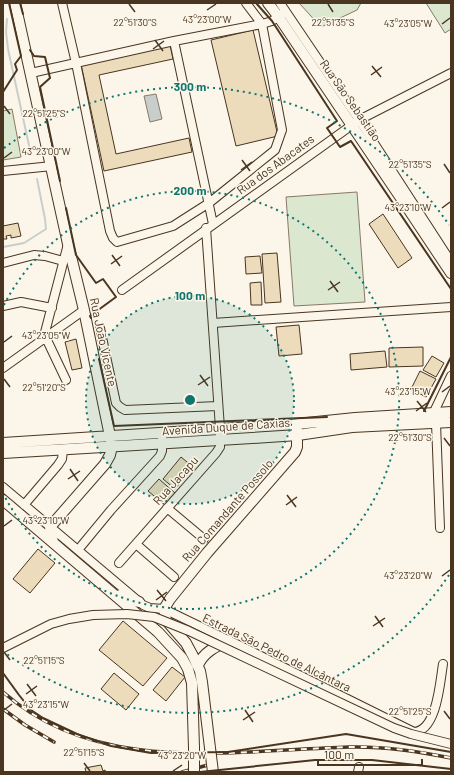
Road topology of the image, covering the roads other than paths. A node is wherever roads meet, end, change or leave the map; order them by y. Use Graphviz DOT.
graph roads {
  1 [pos="15,3"];
  2 [pos="62,3"];
  3 [pos="246,3"];
  4 [pos="268,3"];
  5 [pos="280,3"];
  6 [pos="282,14"];
  7 [pos="262,24"];
  8 [pos="174,41"];
  9 [pos="76,63"];
  10 [pos="31,73"];
  11 [pos="451,73"];
  12 [pos="356,122"];
  13 [pos="52,166"];
  14 [pos="3,171"];
  15 [pos="208,203"];
  16 [pos="210,226"];
  17 [pos="68,244"];
  18 [pos="63,261"];
  19 [pos="451,262"];
  20 [pos="3,263"];
  21 [pos="451,273"];
  22 [pos="122,290"];
  23 [pos="3,306"];
  24 [pos="451,307"];
  25 [pos="52,308"];
  26 [pos="84,310"];
  27 [pos="213,323"];
  28 [pos="100,328"];
  29 [pos="45,339"];
  30 [pos="3,368"];
  31 [pos="451,376"];
  32 [pos="66,380"];
  33 [pos="218,406"];
  34 [pos="451,412"];
  35 [pos="434,418"];
  36 [pos="451,422"];
  37 [pos="297,424"];
  38 [pos="220,428"];
  39 [pos="162,432"];
  40 [pos="110,435"];
  41 [pos="298,435"];
  42 [pos="221,440"];
  43 [pos="3,443"];
  44 [pos="163,443"];
  45 [pos="112,446"];
  46 [pos="63,450"];
  47 [pos="3,453"];
  48 [pos="3,487"];
  49 [pos="3,500"];
  50 [pos="24,505"];
  51 [pos="167,508"];
  52 [pos="50,527"];
  53 [pos="440,528"];
  54 [pos="204,539"];
  55 [pos="53,542"];
  56 [pos="136,544"];
  57 [pos="78,550"];
  58 [pos="120,563"];
  59 [pos="174,577"];
  60 [pos="112,592"];
  61 [pos="139,602"];
  62 [pos="164,609"];
  63 [pos="229,641"];
  64 [pos="3,648"];
  65 [pos="443,664"];
  66 [pos="198,665"];
  67 [pos="451,744"];
  68 [pos="194,772"];
  69 [pos="213,772"];
  1 -- 10 [label="main road, Rua João Vicente"];
  2 -- 9 [label="street"];
  3 -- 7 [label="street"];
  4 -- 6 [label="main road, Rua São Sebastião"];
  5 -- 6 [label="street, Rua São Sebastião"];
  6 -- 7 [label="street"];
  6 -- 12 [label="main road, Rua São Sebastião"];
  7 -- 8 [label="street"];
  7 -- 15 [label="street"];
  8 -- 9 [label="street"];
  8 -- 15 [label="street"];
  9 -- 10 [label="street"];
  9 -- 15 [label="street"];
  10 -- 13 [label="main road, Rua João Vicente"];
  11 -- 12 [label="street, Rua dos Abacates"];
  12 -- 16 [label="street, Rua dos Abacates"];
  12 -- 19 [label="street, Rua São Sebastião"];
  12 -- 21 [label="main road, Rua São Sebastião"];
  13 -- 14 [label="street"];
  13 -- 17 [label="main road, Rua João Vicente"];
  15 -- 16 [label="street"];
  16 -- 22 [label="street, Rua dos Abacates"];
  16 -- 27 [label="street"];
  17 -- 18 [label="street, Rua João Vicente"];
  17 -- 26 [label="main road, Rua João Vicente"];
  18 -- 20 [label="street"];
  18 -- 25 [label="street, Rua João Vicente"];
  23 -- 25 [label="street"];
  24 -- 27 [label="street"];
  25 -- 29 [label="street, Rua João Vicente"];
  26 -- 29 [label="street"];
  26 -- 40 [label="main road, Rua João Vicente"];
  27 -- 33 [label="street"];
  28 -- 33 [label="street"];
  29 -- 30 [label="street"];
  29 -- 32 [label="street"];
  31 -- 35 [label="street"];
  33 -- 38 [label="street"];
  34 -- 35 [label="main road, Avenida Duque de Caxias"];
  35 -- 36 [label="main road, Avenida Duque de Caxias"];
  35 -- 37 [label="main road, Avenida Duque de Caxias"];
  35 -- 41 [label="main road, Avenida Duque de Caxias"];
  35 -- 53 [label="street"];
  37 -- 38 [label="main road, Avenida Duque de Caxias"];
  37 -- 41 [label="main road, Rua Comandante Possolo"];
  38 -- 39 [label="main road, Avenida Duque de Caxias"];
  38 -- 42 [label="street"];
  39 -- 40 [label="main road, Avenida Duque de Caxias"];
  39 -- 44 [label="street"];
  40 -- 43 [label="main road, Avenida Duque de Caxias"];
  40 -- 45 [label="main road, Rua João Vicente"];
  41 -- 42 [label="main road, Avenida Duque de Caxias"];
  41 -- 62 [label="main road, Rua Comandante Possolo"];
  42 -- 44 [label="main road, Avenida Duque de Caxias"];
  42 -- 51 [label="street, Rua Jacapu"];
  44 -- 45 [label="main road, Avenida Duque de Caxias"];
  44 -- 57 [label="street"];
  45 -- 46 [label="main road, Avenida Duque de Caxias"];
  45 -- 52 [label="main road"];
  46 -- 47 [label="main road, Avenida Duque de Caxias"];
  46 -- 50 [label="street"];
  48 -- 50 [label="street"];
  49 -- 55 [label="main road"];
  50 -- 52 [label="street"];
  51 -- 54 [label="street"];
  51 -- 56 [label="street, Rua Jacapu"];
  52 -- 55 [label="main road"];
  52 -- 57 [label="street"];
  55 -- 60 [label="main road"];
  56 -- 58 [label="street, Rua Jacapu"];
  56 -- 59 [label="street"];
  57 -- 61 [label="street"];
  60 -- 61 [label="main road"];
  60 -- 68 [label="main road, bridge"];
  61 -- 62 [label="street, Estrada São Pedro de Alcântara"];
  62 -- 63 [label="street, Estrada São Pedro de Alcântara"];
  62 -- 66 [label="main road"];
  63 -- 65 [label="street, Estrada São Pedro de Alcântara"];
  63 -- 66 [label="main road"];
  64 -- 67 [label="street, bridge"];
  66 -- 69 [label="main road, bridge"];
}
